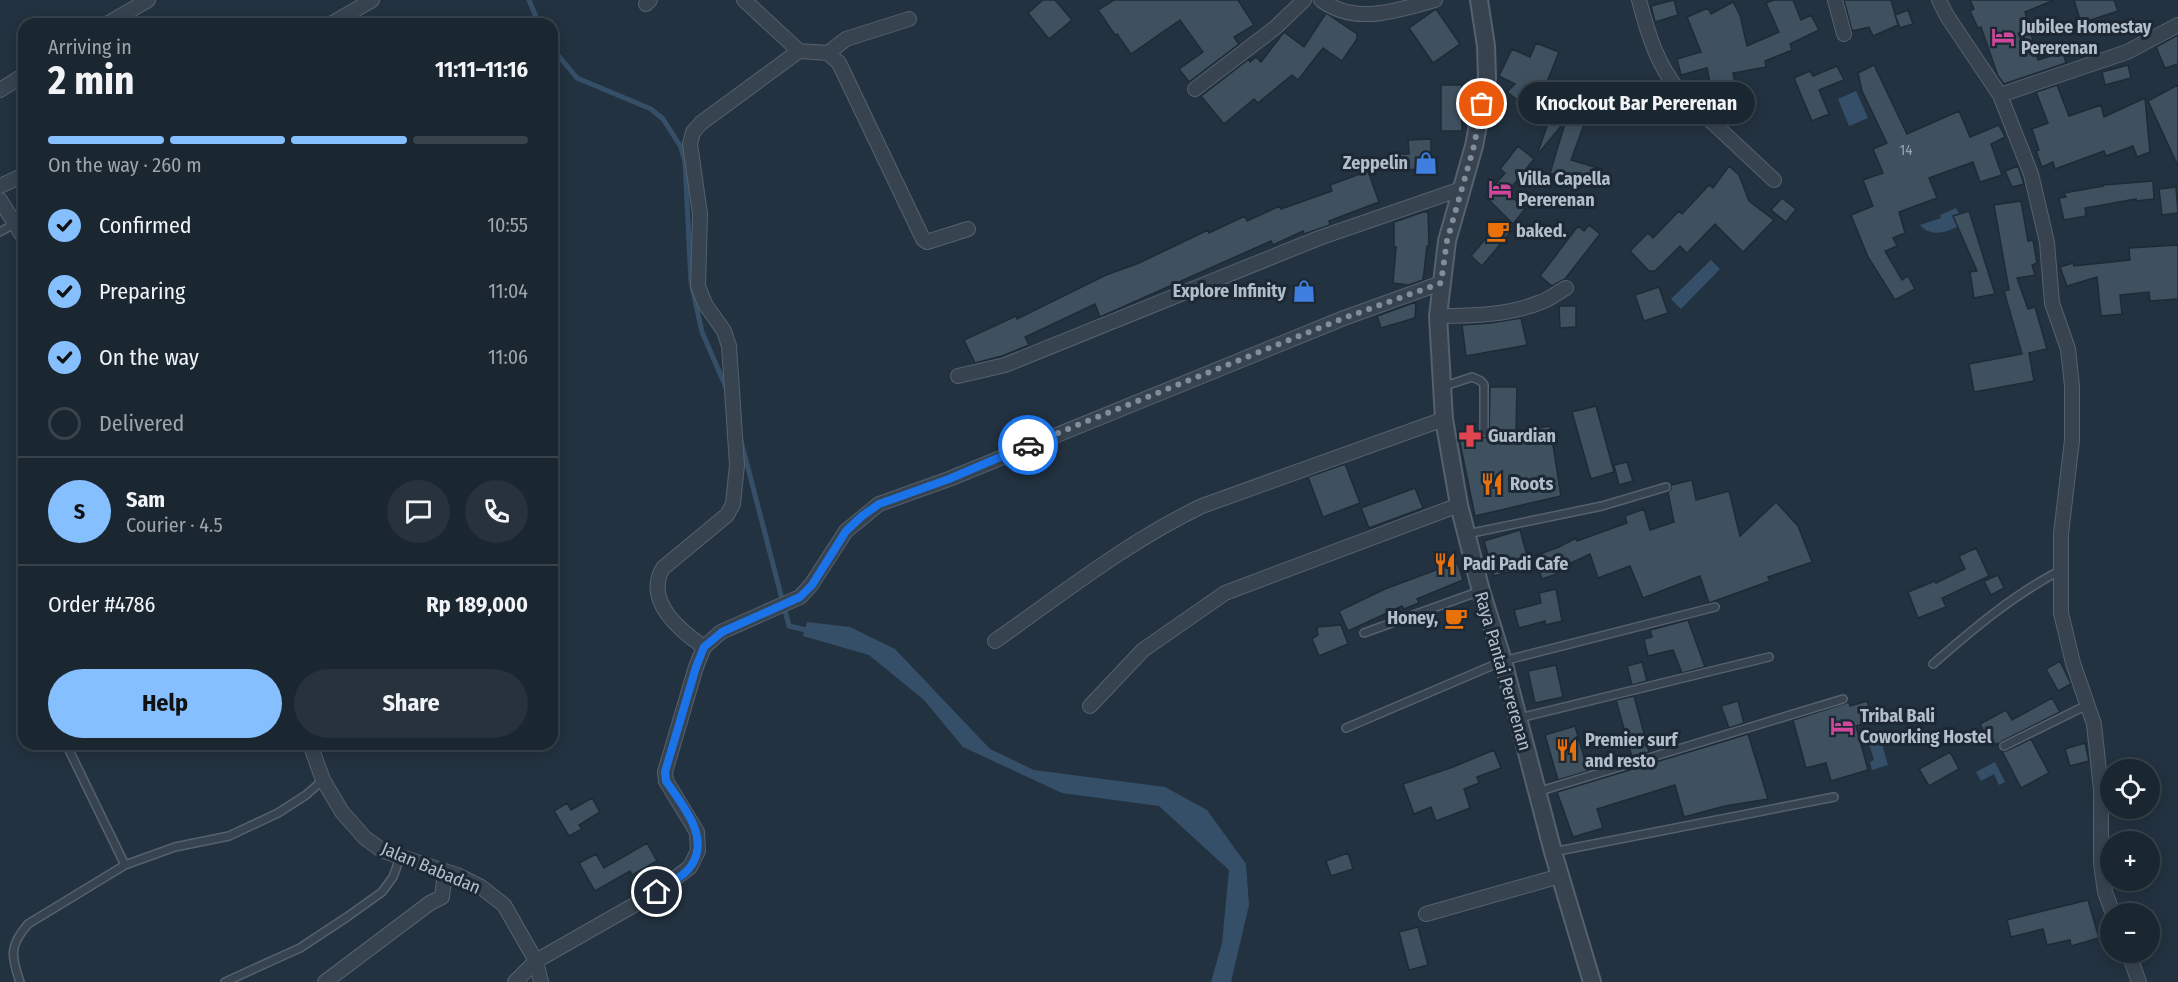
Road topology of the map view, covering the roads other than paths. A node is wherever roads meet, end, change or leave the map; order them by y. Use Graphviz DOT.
graph roads {
  1 [pos="148,0"];
  2 [pos="372,0"];
  3 [pos="1304,0"];
  4 [pos="1321,0"];
  5 [pos="1435,0"];
  6 [pos="1479,0"];
  7 [pos="1639,0"];
  8 [pos="1835,0"];
  9 [pos="1939,0"];
  10 [pos="746,1"];
  11 [pos="117,18"];
  12 [pos="341,18"];
  13 [pos="909,19"];
  14 [pos="2178,25"];
  15 [pos="1844,34"];
  16 [pos="799,51"];
  17 [pos="828,53"];
  18 [pos="18,79"];
  19 [pos="1195,89"];
  20 [pos="0,90"];
  21 [pos="2000,95"];
  22 [pos="18,178"];
  23 [pos="1774,180"];
  24 [pos="0,186"];
  25 [pos="1461,189"];
  26 [pos="0,200"];
  27 [pos="14,224"];
  28 [pos="968,229"];
  29 [pos="18,230"];
  30 [pos="0,232"];
  31 [pos="1441,283"];
  32 [pos="1566,288"];
  33 [pos="1438,316"];
  34 [pos="958,376"];
  35 [pos="1442,387"];
  36 [pos="1444,419"];
  37 [pos="1484,432"];
  38 [pos="1666,487"];
  39 [pos="1459,505"];
  40 [pos="1467,534"];
  41 [pos="2061,570"];
  42 [pos="1480,591"];
  43 [pos="1715,607"];
  44 [pos="1364,633"];
  45 [pos="995,641"];
  46 [pos="704,647"];
  47 [pos="1769,657"];
  48 [pos="1503,662"];
  49 [pos="1933,664"];
  50 [pos="1843,699"];
  51 [pos="2087,705"];
  52 [pos="1090,706"];
  53 [pos="1517,718"];
  54 [pos="1346,728"];
  55 [pos="2004,747"];
  56 [pos="69,750"];
  57 [pos="312,750"];
  58 [pos="323,780"];
  59 [pos="1537,792"];
  60 [pos="1834,797"];
  61 [pos="1553,852"];
  62 [pos="400,858"];
  63 [pos="124,865"];
  64 [pos="445,872"];
  65 [pos="1560,876"];
  66 [pos="2110,903"];
  67 [pos="1426,914"];
  68 [pos="536,961"];
  69 [pos="2132,963"];
  70 [pos="20,982"];
  71 [pos="225,982"];
  72 [pos="325,982"];
  73 [pos="515,982"];
  74 [pos="541,982"];
  75 [pos="1592,982"];
  76 [pos="2139,982"];
  1 -- 11 [label="street"];
  2 -- 12 [label="street"];
  3 -- 19 [label="street"];
  4 -- 5 [label="street"];
  6 -- 25 [label="street, Raya Pantai Pererenan"];
  7 -- 23 [label="street"];
  8 -- 15 [label="street"];
  9 -- 21 [label="street"];
  10 -- 16 [label="street"];
  13 -- 17 [label="street"];
  14 -- 21 [label="street"];
  16 -- 17 [label="street"];
  16 -- 46 [label="street"];
  17 -- 28 [label="street"];
  18 -- 20 [label="street"];
  21 -- 41 [label="street"];
  22 -- 24 [label="street"];
  25 -- 31 [label="street, Raya Pantai Pererenan"];
  25 -- 34 [label="street"];
  26 -- 27 [label="street"];
  27 -- 29 [label="street"];
  27 -- 30 [label="lane"];
  31 -- 33 [label="street, Raya Pantai Pererenan"];
  31 -- 46 [label="street"];
  32 -- 33 [label="street"];
  33 -- 35 [label="street, Raya Pantai Pererenan"];
  35 -- 36 [label="street, Raya Pantai Pererenan"];
  35 -- 37 [label="lane"];
  36 -- 39 [label="street, Raya Pantai Pererenan"];
  36 -- 45 [label="street"];
  38 -- 40 [label="lane"];
  39 -- 40 [label="street, Raya Pantai Pererenan"];
  39 -- 52 [label="street"];
  40 -- 42 [label="street, Raya Pantai Pererenan"];
  41 -- 49 [label="lane"];
  41 -- 51 [label="street"];
  42 -- 44 [label="lane"];
  42 -- 48 [label="street, Raya Pantai Pererenan"];
  43 -- 48 [label="lane"];
  46 -- 68 [label="street"];
  47 -- 53 [label="lane"];
  48 -- 53 [label="street, Raya Pantai Pererenan"];
  48 -- 54 [label="lane"];
  50 -- 59 [label="lane"];
  51 -- 55 [label="lane"];
  51 -- 66 [label="street"];
  53 -- 59 [label="street, Raya Pantai Pererenan"];
  56 -- 63 [label="lane"];
  57 -- 58 [label="street, Jalan Babadan"];
  58 -- 62 [label="street, Jalan Babadan"];
  58 -- 63 [label="lane"];
  59 -- 61 [label="street, Raya Pantai Pererenan"];
  60 -- 61 [label="lane"];
  61 -- 65 [label="street, Raya Pantai Pererenan"];
  62 -- 64 [label="street, Jalan Babadan"];
  62 -- 71 [label="lane"];
  63 -- 70 [label="lane"];
  64 -- 68 [label="street, Jalan Babadan"];
  64 -- 72 [label="street"];
  65 -- 67 [label="street"];
  65 -- 75 [label="street, Raya Pantai Pererenan"];
  68 -- 73 [label="street"];
  68 -- 74 [label="street, Jalan Babadan"];
  69 -- 76 [label="street"];
}
